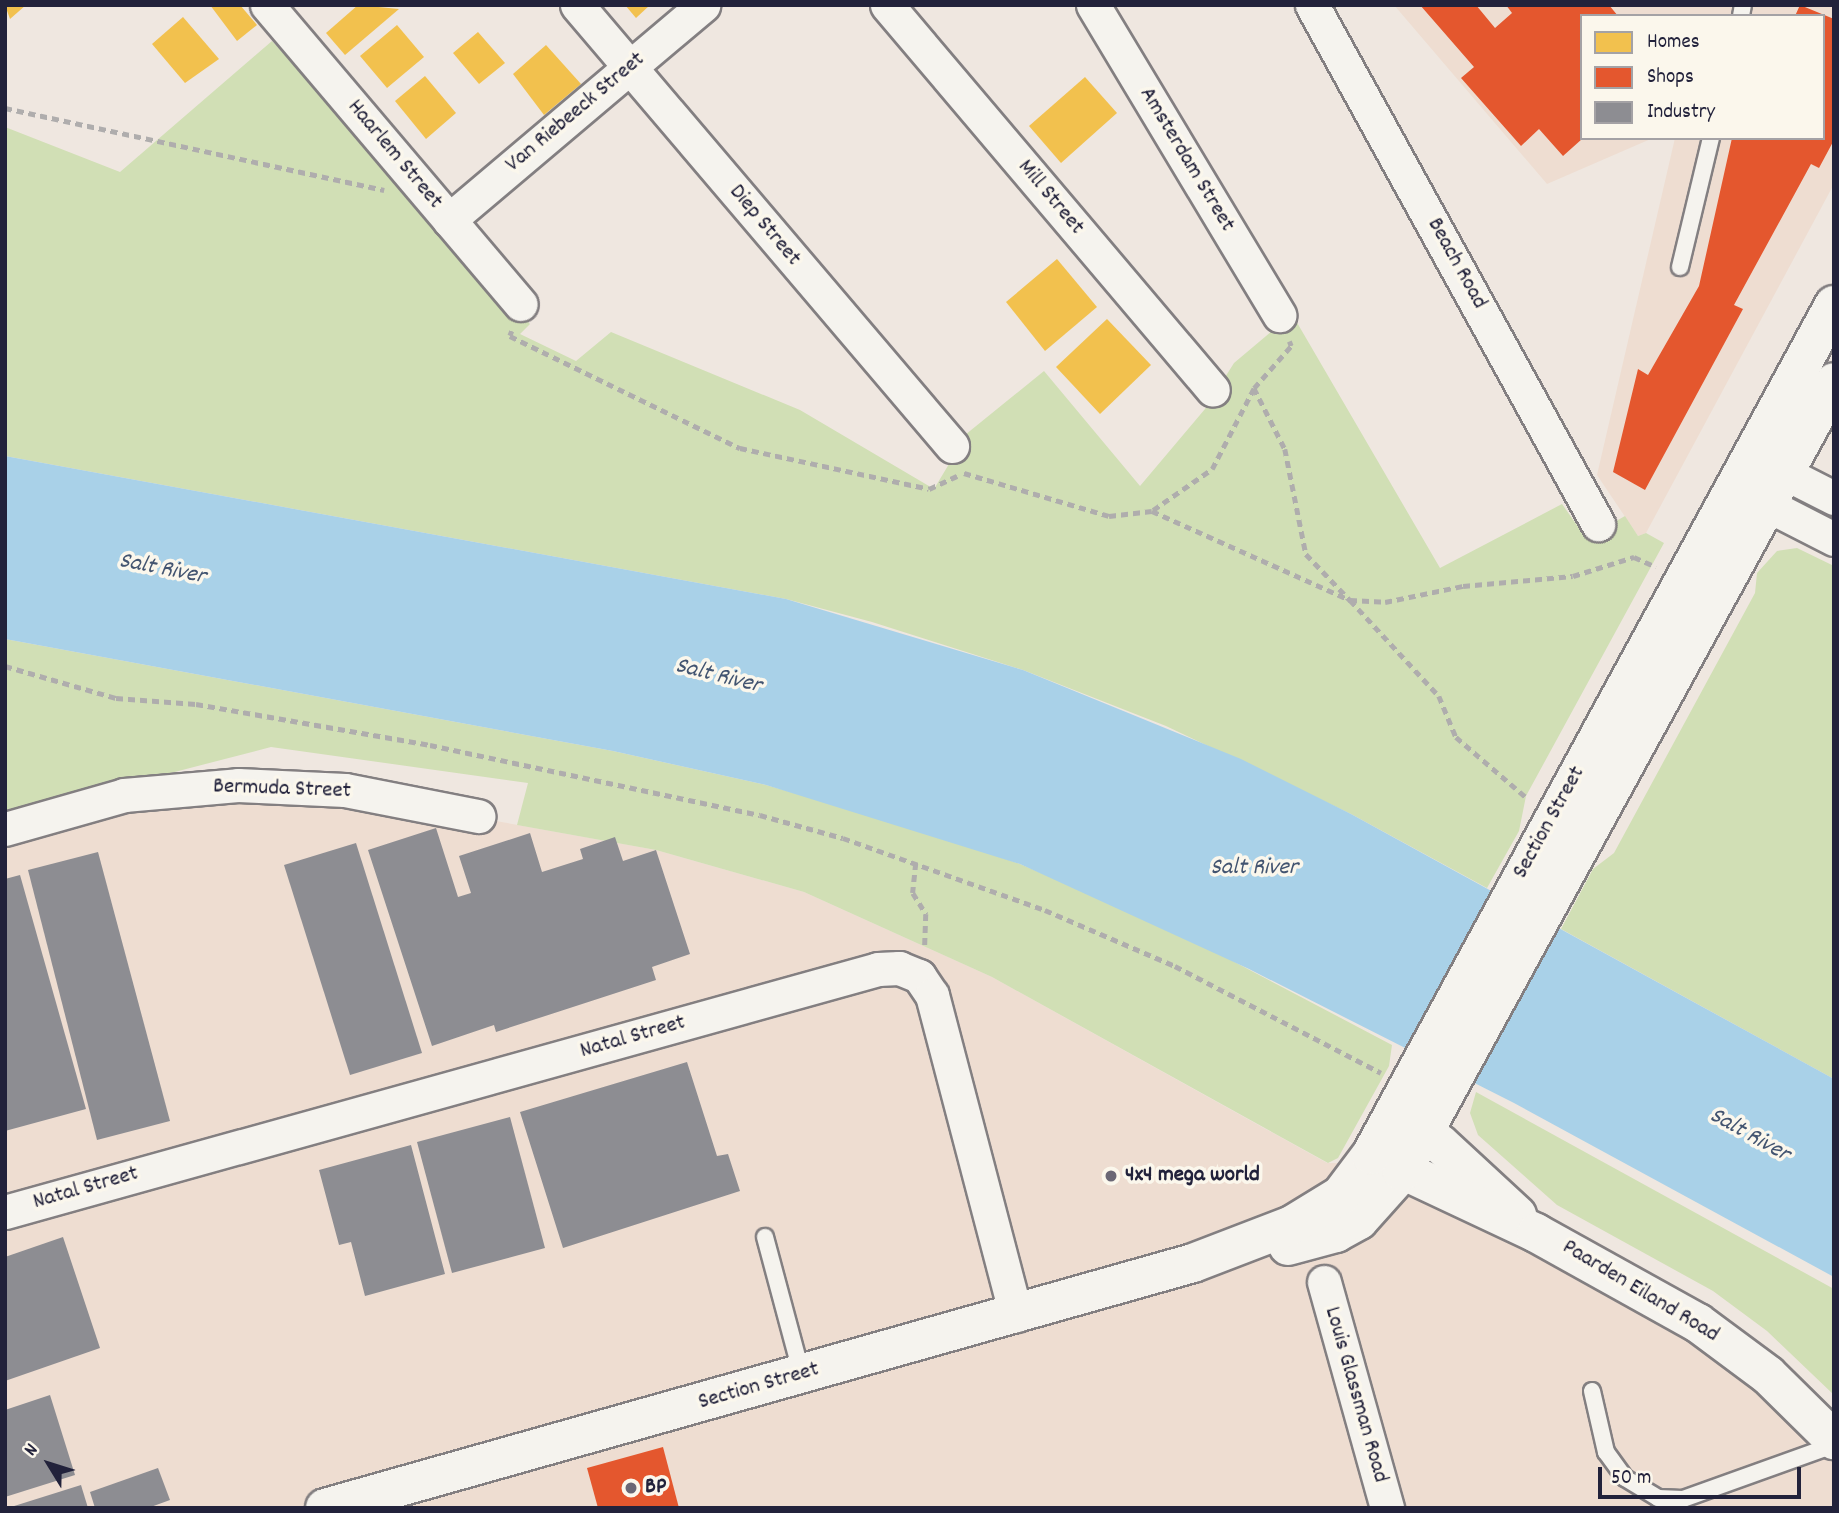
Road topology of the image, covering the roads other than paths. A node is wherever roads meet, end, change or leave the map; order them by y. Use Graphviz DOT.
graph roads {
  1 [pos="267,5"];
  2 [pos="577,5"];
  3 [pos="702,5"];
  4 [pos="887,5"];
  5 [pos="1093,5"];
  6 [pos="1312,5"];
  7 [pos="630,67"];
  8 [pos="1711,140"];
  9 [pos="449,220"];
  10 [pos="1680,267"];
  11 [pos="521,304"];
  12 [pos="1834,305"];
  13 [pos="1279,315"];
  14 [pos="1834,382"];
  15 [pos="1213,390"];
  16 [pos="958,460"];
  17 [pos="1758,480"];
  18 [pos="1834,498"];
  19 [pos="1598,524"];
  20 [pos="1834,539"];
  21 [pos="478,816"];
  22 [pos="5,829"];
  23 [pos="1423,1071"];
  24 [pos="1408,1124"];
  25 [pos="1387,1164"];
  26 [pos="5,1212"];
  27 [pos="1536,1233"];
  28 [pos="765,1237"];
  29 [pos="1324,1282"];
  30 [pos="1016,1315"];
  31 [pos="802,1375"];
  32 [pos="1592,1391"];
  33 [pos="1834,1442"];
  34 [pos="392,1499"];
  35 [pos="325,1508"];
  36 [pos="1387,1508"];
  1 -- 9 [label="street, Haarlem Street"];
  2 -- 7 [label="street, Diep Street"];
  3 -- 7 [label="street, Van Riebeeck Street"];
  4 -- 15 [label="street, Mill Street"];
  5 -- 13 [label="street, Amsterdam Street"];
  6 -- 19 [label="street, Beach Road"];
  7 -- 9 [label="street, Van Riebeeck Street"];
  7 -- 16 [label="street, Diep Street"];
  8 -- 10 [label="lane"];
  9 -- 11 [label="street, Haarlem Street"];
  12 -- 17 [label="street, Section Street"];
  14 -- 17 [label="street, Section Street"];
  17 -- 18 [label="street"];
  17 -- 20 [label="street"];
  17 -- 23 [label="street, Section Street"];
  17 -- 23 [label="street, Section Street"];
  21 -- 22 [label="street, Bermuda Street"];
  23 -- 24 [label="street, Section Street"];
  24 -- 25 [label="street, Section Street"];
  24 -- 27 [label="street, Paarden Eiland Road"];
  25 -- 27 [label="street, Paarden Eiland Road"];
  25 -- 30 [label="street, Section Street"];
  26 -- 30 [label="street, Natal Street"];
  27 -- 33 [label="street, Paarden Eiland Road"];
  28 -- 31 [label="lane"];
  29 -- 36 [label="street, Louis Glassman Road"];
  30 -- 31 [label="street, Section Street"];
  31 -- 34 [label="street, Section Street"];
  32 -- 33 [label="lane"];
  34 -- 35 [label="street, Section Street"];
}
